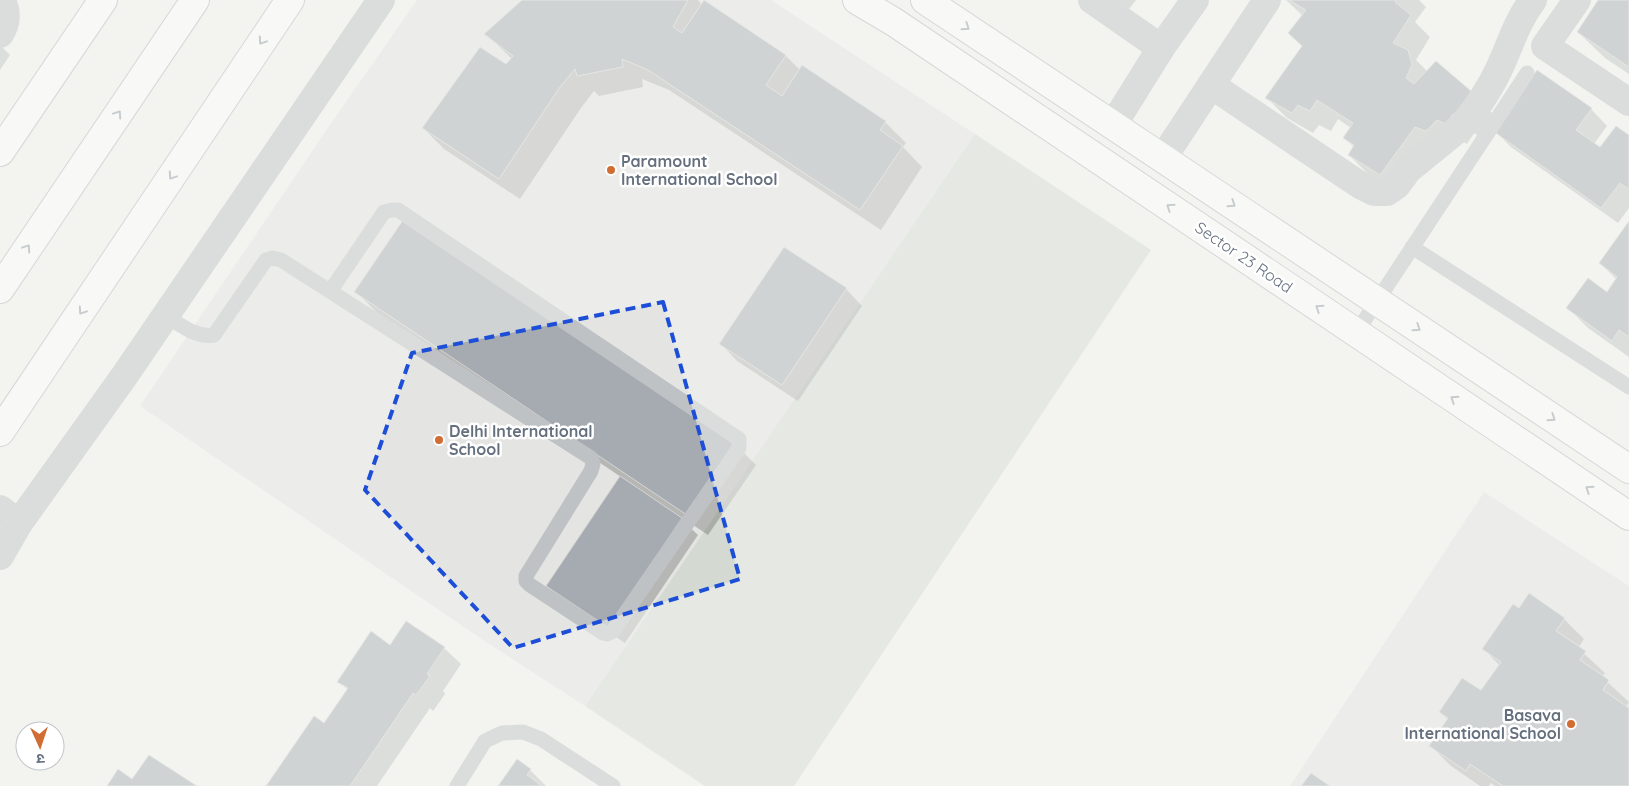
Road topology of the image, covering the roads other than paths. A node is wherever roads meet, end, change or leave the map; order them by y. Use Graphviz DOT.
graph roads {
  1 [pos="2,0"];
  2 [pos="103,0"];
  3 [pos="195,0"];
  4 [pos="290,0"];
  5 [pos="381,0"];
  6 [pos="857,0"];
  7 [pos="925,0"];
  8 [pos="1092,0"];
  9 [pos="1195,0"];
  10 [pos="1268,0"];
  11 [pos="1533,0"];
  12 [pos="1577,0"];
  13 [pos="0,34"];
  14 [pos="1161,48"];
  15 [pos="1527,73"];
  16 [pos="1212,85"];
  17 [pos="1629,102"];
  18 [pos="1113,125"];
  19 [pos="0,152"];
  20 [pos="1163,158"];
  21 [pos="1412,247"];
  22 [pos="0,289"];
  23 [pos="331,290"];
  24 [pos="1376,301"];
  25 [pos="166,316"];
  26 [pos="1356,333"];
  27 [pos="1629,387"];
  28 [pos="0,432"];
  29 [pos="1629,469"];
  30 [pos="10,516"];
  31 [pos="1629,516"];
  32 [pos="0,556"];
  33 [pos="457,786"];
  34 [pos="613,786"];
  1 -- 13 [label="street"];
  2 -- 19 [label="street"];
  22 -- 3 [label="street, one-way"];
  4 -- 28 [label="street, one-way"];
  5 -- 25 [label="street"];
  26 -- 6 [label="street, Sector 23 Road, one-way"];
  7 -- 18 [label="street, one-way"];
  8 -- 14 [label="street"];
  9 -- 14 [label="street"];
  10 -- 16 [label="street"];
  11 -- 16 [label="street"];
  12 -- 17 [label="street"];
  14 -- 18 [label="street"];
  15 -- 21 [label="lane"];
  16 -- 20 [label="street"];
  18 -- 20 [label="street"];
  20 -- 24 [label="street, one-way"];
  21 -- 24 [label="lane"];
  21 -- 27 [label="lane"];
  23 -- 23 [label="lane"];
  23 -- 25 [label="lane"];
  24 -- 26 [label="lane"];
  24 -- 29 [label="street, one-way"];
  25 -- 30 [label="street"];
  31 -- 26 [label="street, Sector 23 Road, one-way"];
  30 -- 32 [label="street"];
  33 -- 34 [label="lane"];
}
